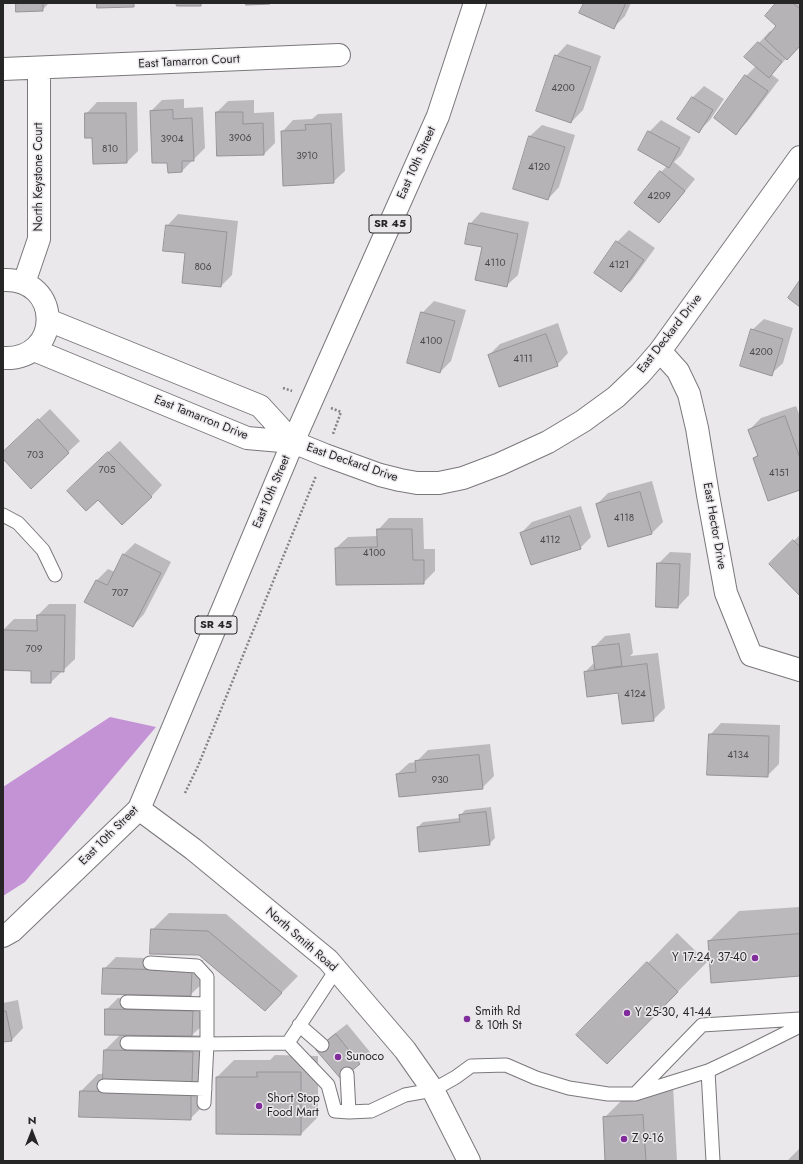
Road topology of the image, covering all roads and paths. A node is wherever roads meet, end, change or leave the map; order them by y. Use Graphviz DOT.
graph roads {
  1 [pos="475,3"];
  2 [pos="339,55"];
  3 [pos="39,68"];
  4 [pos="3,69"];
  5 [pos="800,157"];
  6 [pos="13,282"];
  7 [pos="48,320"];
  8 [pos="34,350"];
  9 [pos="660,351"];
  10 [pos="3,358"];
  11 [pos="334,410"];
  12 [pos="335,429"];
  13 [pos="293,442"];
  14 [pos="318,472"];
  15 [pos="3,515"];
  16 [pos="55,575"];
  17 [pos="800,670"];
  18 [pos="185,793"];
  19 [pos="139,809"];
  20 [pos="3,936"];
  21 [pos="150,963"];
  22 [pos="336,970"];
  23 [pos="126,1002"];
  24 [pos="207,1004"];
  25 [pos="800,1019"];
  26 [pos="299,1026"];
  27 [pos="800,1026"];
  28 [pos="127,1042"];
  29 [pos="288,1042"];
  30 [pos="207,1044"];
  31 [pos="322,1045"];
  32 [pos="708,1071"];
  33 [pos="347,1074"];
  34 [pos="104,1086"];
  35 [pos="204,1089"];
  36 [pos="433,1090"];
  37 [pos="635,1094"];
  38 [pos="204,1103"];
  39 [pos="349,1112"];
  40 [pos="469,1161"];
  41 [pos="713,1161"];
  1 -- 13 [label="street, East 10th Street / SR 45"];
  2 -- 3 [label="street, East Tamarron Court"];
  3 -- 4 [label="street"];
  3 -- 6 [label="street, North Keystone Court"];
  5 -- 9 [label="street, East Deckard Drive"];
  6 -- 7 [label="street"];
  7 -- 8 [label="street"];
  7 -- 13 [label="street"];
  8 -- 10 [label="street"];
  8 -- 13 [label="street, East Tamarron Drive"];
  9 -- 13 [label="street, East Deckard Drive"];
  9 -- 17 [label="street, East Hector Drive"];
  11 -- 12 [label="path"];
  13 -- 19 [label="street, East 10th Street / SR 45"];
  14 -- 18 [label="path"];
  15 -- 16 [label="lane"];
  19 -- 20 [label="street, East 10th Street / SR 45"];
  19 -- 22 [label="street, North Smith Road"];
  21 -- 24 [label="lane"];
  22 -- 26 [label="lane"];
  22 -- 36 [label="street, North Smith Road"];
  23 -- 24 [label="lane"];
  24 -- 30 [label="lane"];
  25 -- 37 [label="lane"];
  26 -- 29 [label="lane"];
  26 -- 31 [label="lane"];
  27 -- 32 [label="lane"];
  28 -- 30 [label="lane"];
  29 -- 30 [label="lane"];
  29 -- 39 [label="lane"];
  30 -- 35 [label="lane"];
  32 -- 37 [label="lane"];
  32 -- 41 [label="lane"];
  33 -- 39 [label="lane"];
  34 -- 35 [label="lane"];
  35 -- 38 [label="lane"];
  36 -- 37 [label="lane"];
  36 -- 39 [label="lane"];
  36 -- 40 [label="street, North Smith Road"];
}
